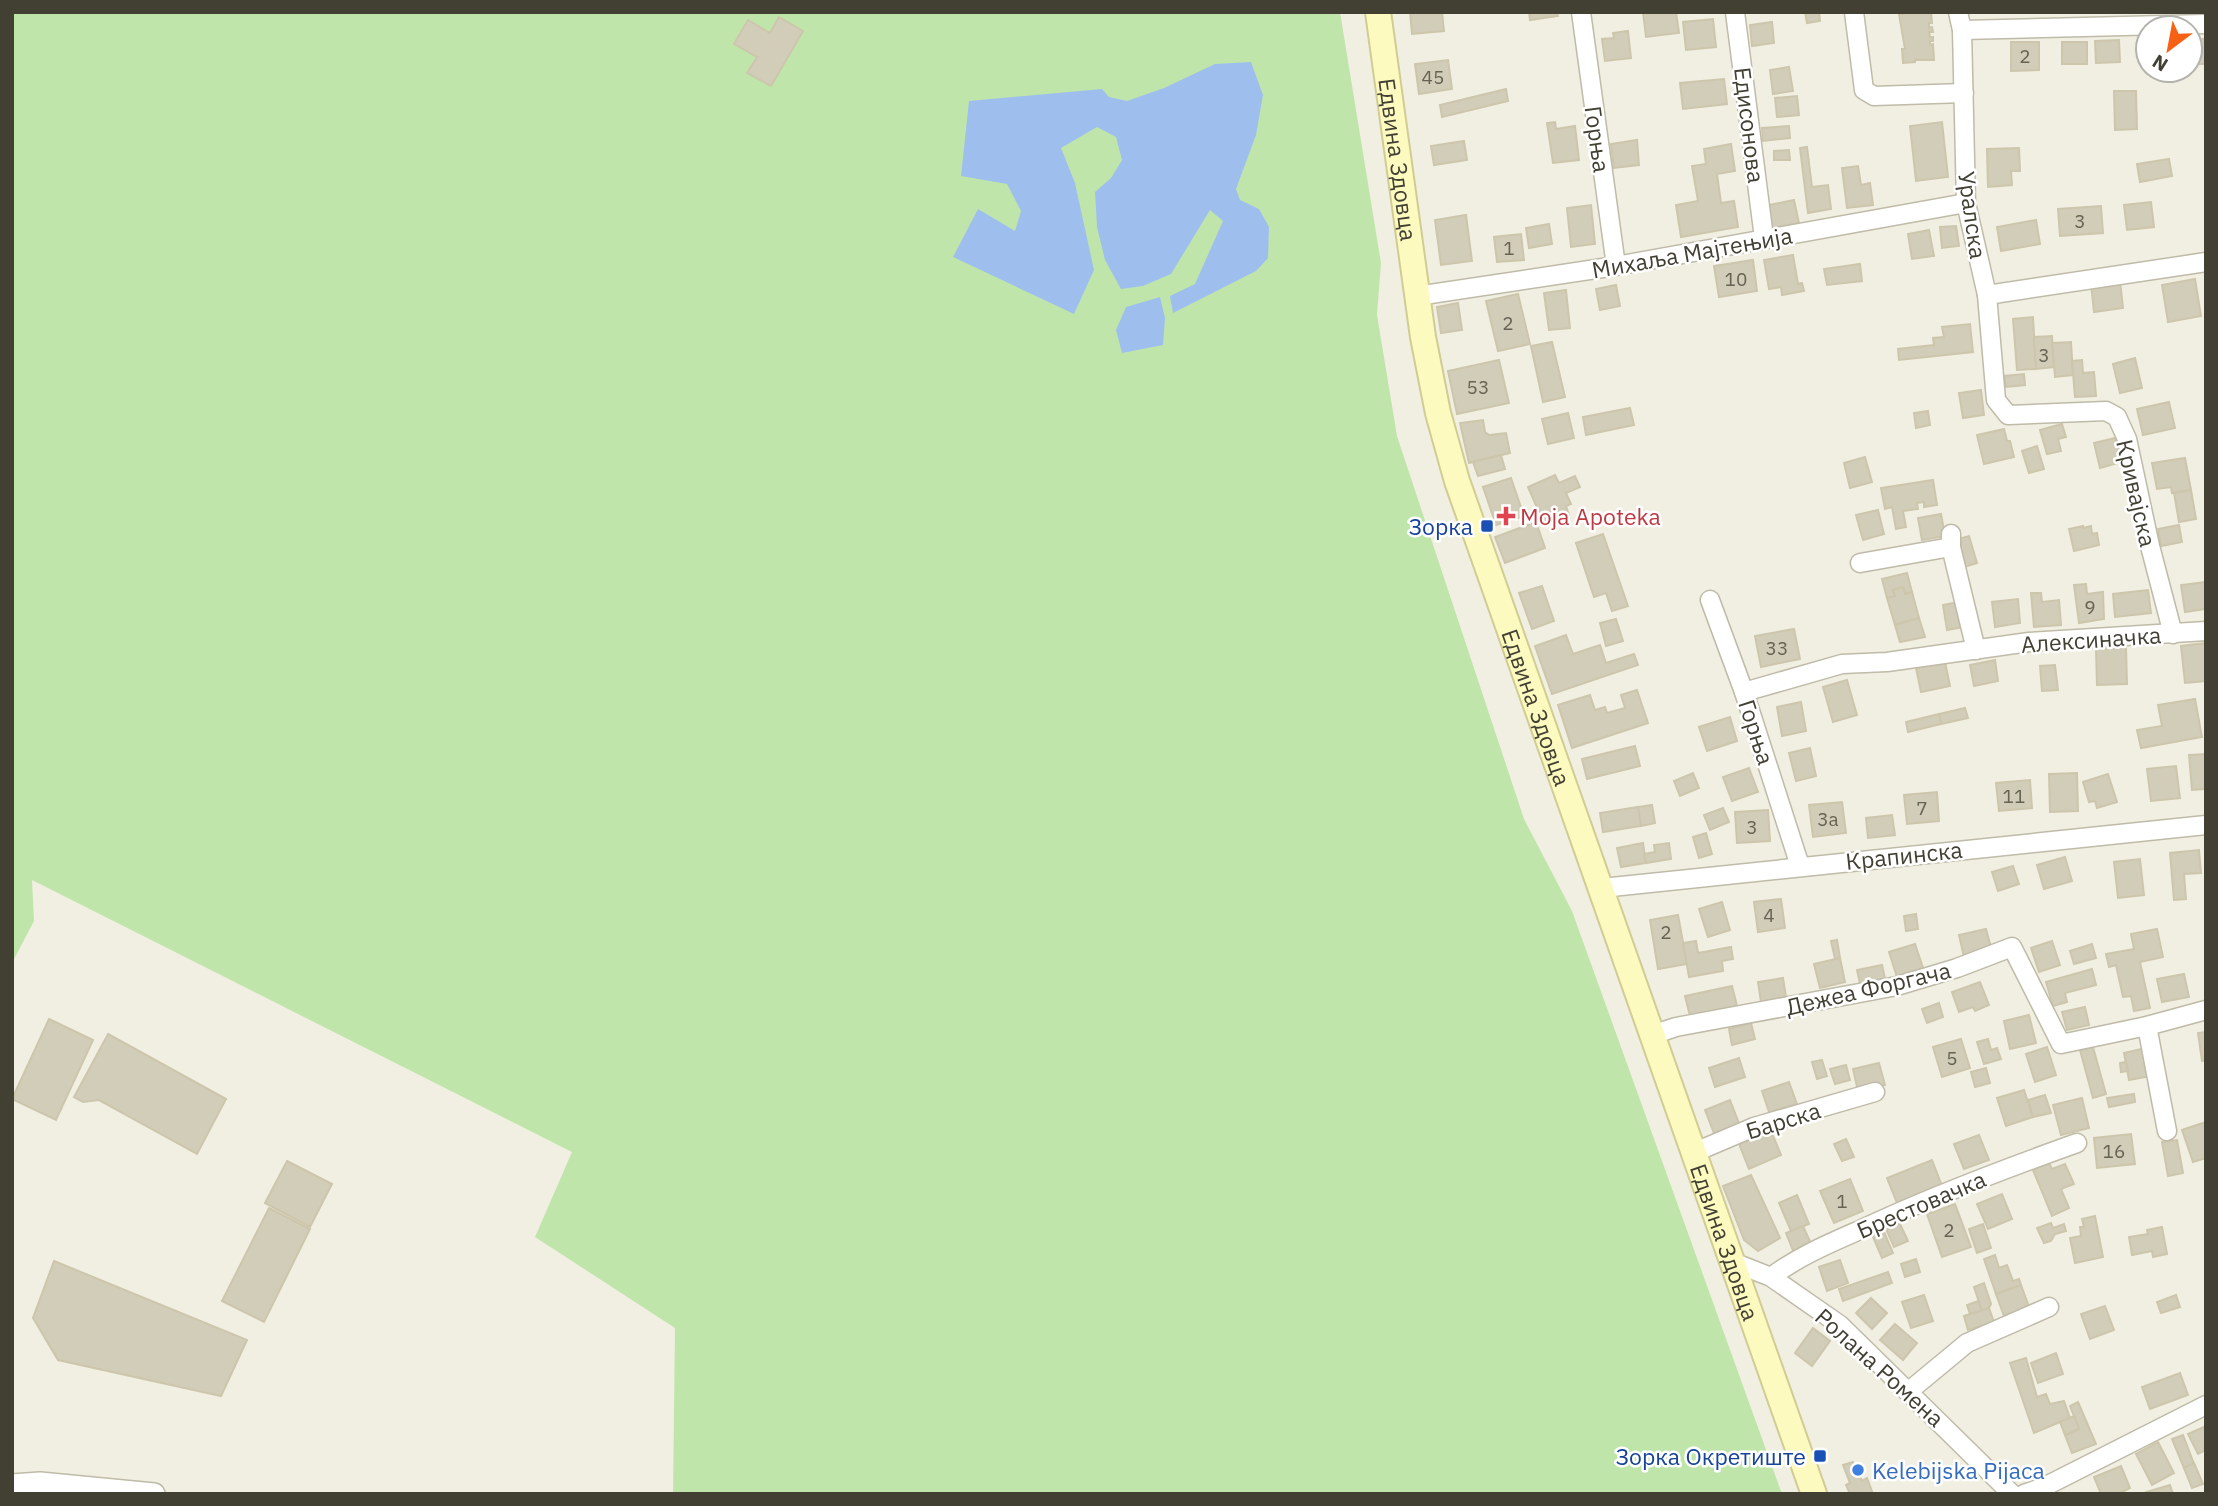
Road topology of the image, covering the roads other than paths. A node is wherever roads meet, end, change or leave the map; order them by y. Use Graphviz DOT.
graph roads {
  1 [pos="1378,12"];
  2 [pos="1581,12"];
  3 [pos="1735,12"];
  4 [pos="1854,12"];
  5 [pos="2126,18"];
  6 [pos="1960,21"];
  7 [pos="2206,24"];
  8 [pos="1964,93"];
  9 [pos="1966,203"];
  10 [pos="1764,238"];
  11 [pos="2206,262"];
  12 [pos="1616,266"];
  13 [pos="1987,295"];
  14 [pos="1417,296"];
  15 [pos="1860,563"];
  16 [pos="1710,600"];
  17 [pos="2206,631"];
  18 [pos="2173,634"];
  19 [pos="1976,650"];
  20 [pos="1744,692"];
  21 [pos="2206,825"];
  22 [pos="1800,866"];
  23 [pos="1602,888"];
  24 [pos="2206,1010"];
  25 [pos="2147,1026"];
  26 [pos="1652,1035"];
  27 [pos="1875,1092"];
  28 [pos="2166,1132"];
  29 [pos="2077,1143"];
  30 [pos="1693,1153"];
  31 [pos="1733,1262"];
  32 [pos="1771,1277"];
  33 [pos="2049,1307"];
  34 [pos="1909,1391"];
  35 [pos="2206,1405"];
  36 [pos="12,1485"];
  37 [pos="41,1489"];
  38 [pos="154,1494"];
  39 [pos="1814,1494"];
  40 [pos="2012,1494"];
  41 [pos="2024,1494"];
  1 -- 14 [label="main road, Едвина Здовца"];
  2 -- 12 [label="street, Горња"];
  3 -- 10 [label="street, Едисонова"];
  4 -- 8 [label="street"];
  5 -- 6 [label="street"];
  5 -- 7 [label="street"];
  6 -- 8 [label="street, Уралска"];
  8 -- 9 [label="street, Уралска"];
  9 -- 10 [label="street, Михаља Мајтењија"];
  9 -- 13 [label="street, Уралска"];
  10 -- 12 [label="street, Михаља Мајтењија"];
  11 -- 13 [label="street"];
  12 -- 14 [label="street, Михаља Мајтењија"];
  13 -- 18 [label="street, Кривајска"];
  14 -- 23 [label="main road, Едвина Здовца"];
  15 -- 19 [label="street"];
  16 -- 20 [label="street, Горња"];
  17 -- 18 [label="street, Алексиначка"];
  18 -- 19 [label="street, Алексиначка"];
  19 -- 20 [label="street, Алексиначка"];
  20 -- 22 [label="street, Горња"];
  21 -- 22 [label="street, Крапинска"];
  22 -- 23 [label="street, Крапинска"];
  23 -- 26 [label="main road, Едвина Здовца"];
  24 -- 25 [label="street, Дежеа Форгача"];
  25 -- 26 [label="street, Дежеа Форгача"];
  25 -- 28 [label="street"];
  26 -- 30 [label="main road, Едвина Здовца"];
  27 -- 30 [label="street, Барска"];
  29 -- 32 [label="street, Брестовачка"];
  30 -- 31 [label="main road, Едвина Здовца"];
  31 -- 32 [label="street, Ролана Ромена"];
  31 -- 39 [label="main road, Едвина Здовца"];
  32 -- 34 [label="street, Ролана Ромена"];
  33 -- 34 [label="street"];
  34 -- 40 [label="street, Ролана Ромена"];
  35 -- 41 [label="street"];
  36 -- 37 [label="street"];
  37 -- 38 [label="street"];
}
